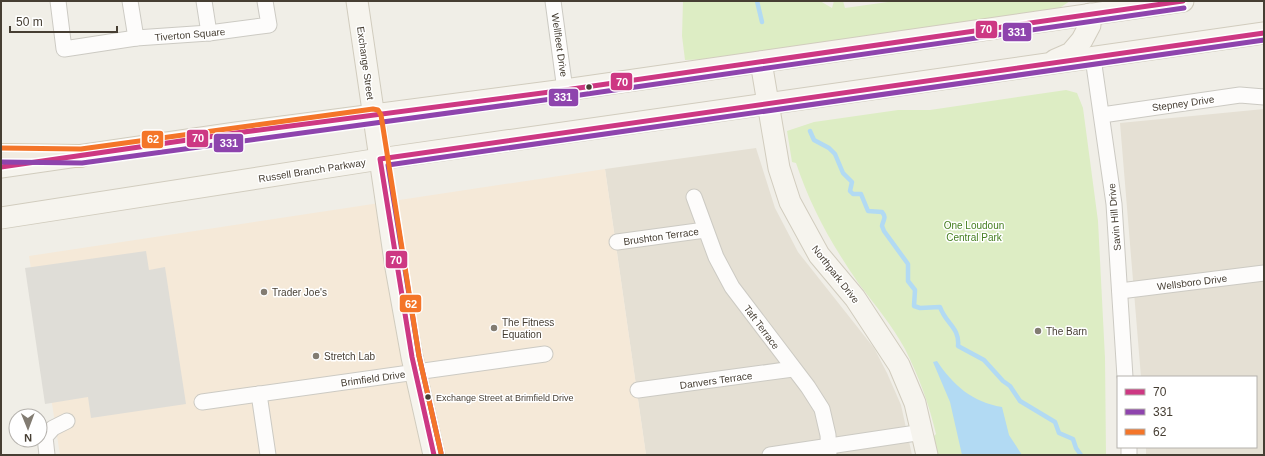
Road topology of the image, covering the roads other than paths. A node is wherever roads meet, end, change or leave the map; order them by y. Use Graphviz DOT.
graph roads {
  1 [pos="58,1"];
  2 [pos="130,1"];
  3 [pos="204,1"];
  4 [pos="265,1"];
  5 [pos="357,1"];
  6 [pos="553,1"];
  7 [pos="1183,1"];
  8 [pos="1090,14"];
  9 [pos="209,33"];
  10 [pos="1264,33"];
  11 [pos="136,38"];
  12 [pos="1093,58"];
  13 [pos="760,62"];
  14 [pos="1039,66"];
  15 [pos="565,90"];
  16 [pos="1264,97"];
  17 [pos="767,104"];
  18 [pos="1102,115"];
  19 [pos="374,116"];
  20 [pos="1,155"];
  21 [pos="81,156"];
  22 [pos="380,159"];
  23 [pos="1,167"];
  24 [pos="694,197"];
  25 [pos="1,218"];
  26 [pos="705,230"];
  27 [pos="617,242"];
  28 [pos="1264,272"];
  29 [pos="1120,291"];
  30 [pos="544,354"];
  31 [pos="793,369"];
  32 [pos="416,372"];
  33 [pos="1125,376"];
  34 [pos="638,390"];
  35 [pos="259,394"];
  36 [pos="202,402"];
  37 [pos="67,420"];
  38 [pos="923,432"];
  39 [pos="829,451"];
  40 [pos="47,455"];
  41 [pos="268,455"];
  42 [pos="434,455"];
  43 [pos="770,455"];
  44 [pos="927,455"];
  1 -- 11 [label="street, Tiverton Square"];
  2 -- 11 [label="street"];
  3 -- 9 [label="street"];
  4 -- 9 [label="street, Tiverton Square"];
  5 -- 19 [label="main road, Exchange Street"];
  6 -- 15 [label="street, Wellfleet Drive"];
  7 -- 8 [label="main road"];
  8 -- 13 [label="main road"];
  8 -- 14 [label="main road"];
  9 -- 11 [label="street, Tiverton Square"];
  10 -- 12 [label="main road, Russell Branch Parkway"];
  12 -- 14 [label="main road, Russell Branch Parkway"];
  12 -- 18 [label="street, Savin Hill Drive"];
  13 -- 15 [label="main road"];
  13 -- 17 [label="main road, Northpark Drive"];
  14 -- 17 [label="main road, Russell Branch Parkway"];
  15 -- 19 [label="main road"];
  16 -- 18 [label="street, Stepney Drive"];
  17 -- 22 [label="main road, Russell Branch Parkway"];
  17 -- 38 [label="main road, Northpark Drive"];
  18 -- 29 [label="street, Savin Hill Drive"];
  19 -- 21 [label="main road"];
  19 -- 22 [label="main road, Exchange Street"];
  20 -- 21 [label="main road"];
  21 -- 23 [label="main road"];
  22 -- 25 [label="main road, Russell Branch Parkway"];
  22 -- 32 [label="main road, Exchange Street"];
  24 -- 26 [label="street, Taft Terrace"];
  26 -- 27 [label="street, Brushton Terrace"];
  26 -- 31 [label="street, Taft Terrace"];
  28 -- 29 [label="street, Wellsboro Drive"];
  29 -- 33 [label="street, Savin Hill Drive"];
  30 -- 32 [label="street, Brimfield Drive"];
  31 -- 34 [label="street, Danvers Terrace"];
  31 -- 39 [label="street, Taft Terrace"];
  32 -- 35 [label="street, Brimfield Drive"];
  32 -- 42 [label="main road, Exchange Street"];
  35 -- 36 [label="street, Brimfield Drive"];
  35 -- 41 [label="street"];
  37 -- 40 [label="street"];
  38 -- 39 [label="street"];
  38 -- 44 [label="main road, Northpark Drive"];
  39 -- 43 [label="street"];
}
